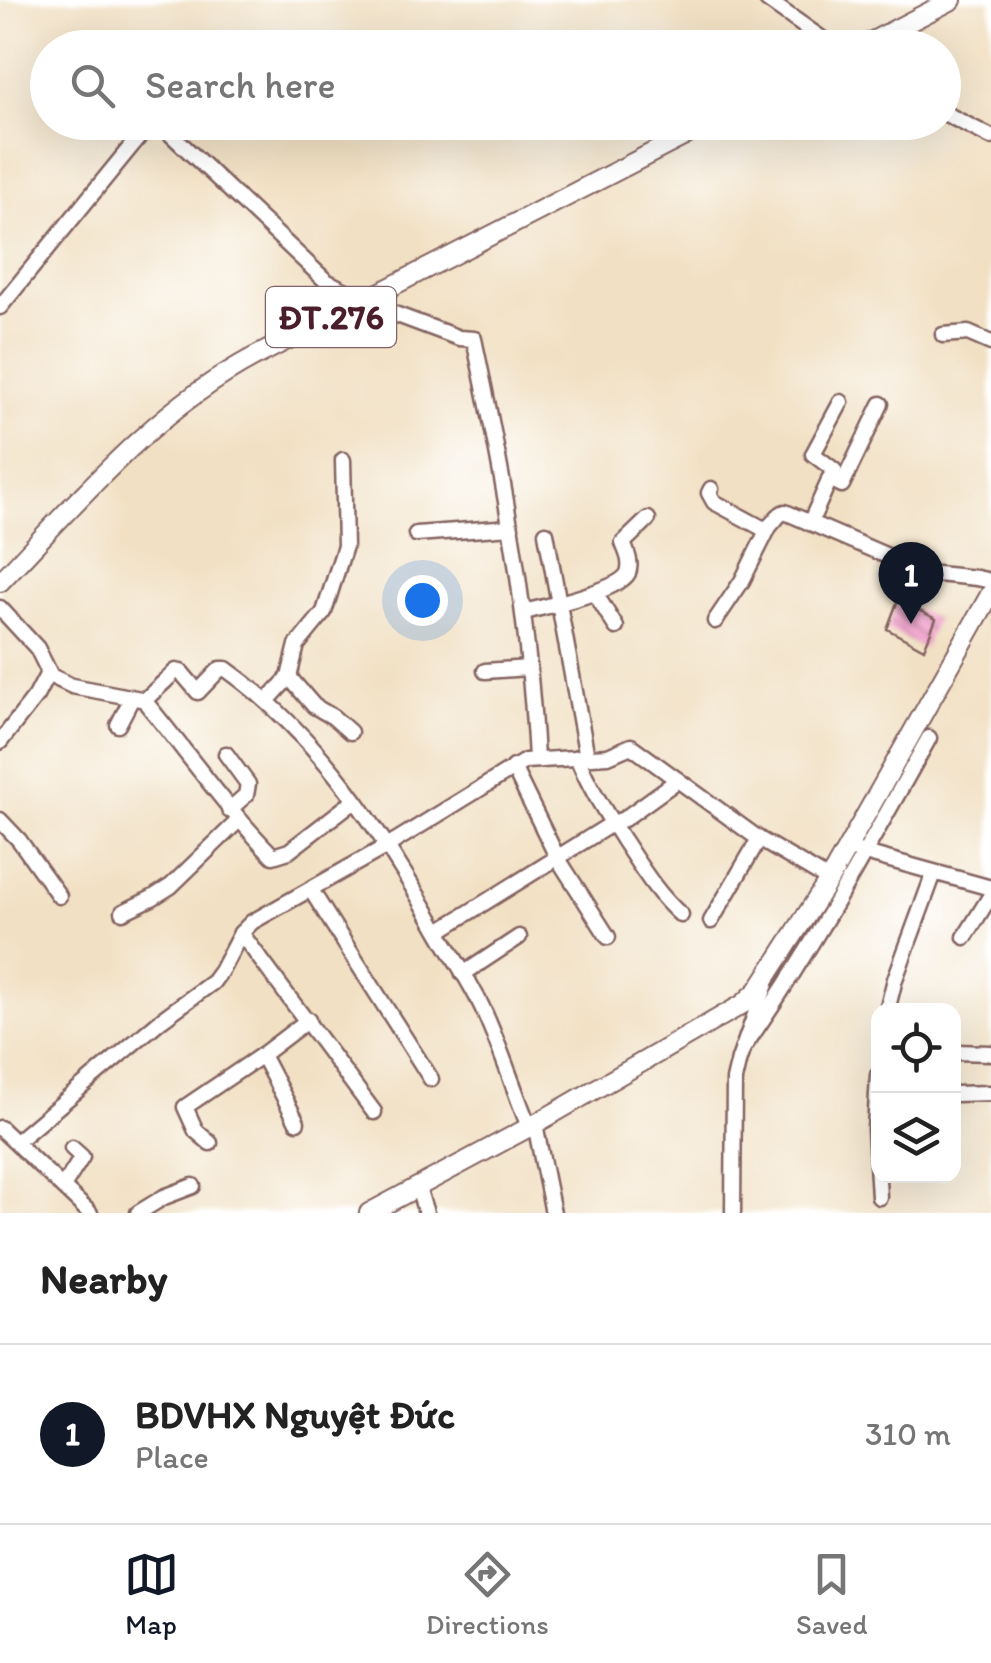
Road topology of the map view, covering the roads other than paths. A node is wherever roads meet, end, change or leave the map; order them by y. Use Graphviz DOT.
graph roads {
  1 [pos="767,0"];
  2 [pos="952,0"];
  3 [pos="810,30"];
  4 [pos="894,30"];
  5 [pos="961,122"];
  6 [pos="991,137"];
  7 [pos="140,140"];
  8 [pos="174,140"];
  9 [pos="677,140"];
  10 [pos="364,300"];
  11 [pos="0,307"];
  12 [pos="943,335"];
  13 [pos="991,343"];
  14 [pos="841,402"];
  15 [pos="880,404"];
  16 [pos="343,460"];
  17 [pos="829,479"];
  18 [pos="711,488"];
  19 [pos="648,519"];
  20 [pos="810,523"];
  21 [pos="510,527"];
  22 [pos="769,527"];
  23 [pos="546,533"];
  24 [pos="416,534"];
  25 [pos="991,581"];
  26 [pos="0,582"];
  27 [pos="595,593"];
  28 [pos="991,594"];
  29 [pos="558,602"];
  30 [pos="0,608"];
  31 [pos="524,612"];
  32 [pos="716,621"];
  33 [pos="616,626"];
  34 [pos="528,668"];
  35 [pos="486,671"];
  36 [pos="48,673"];
  37 [pos="288,677"];
  38 [pos="139,699"];
  39 [pos="267,701"];
  40 [pos="118,726"];
  41 [pos="350,732"];
  42 [pos="929,738"];
  43 [pos="0,742"];
  44 [pos="226,754"];
  45 [pos="582,757"];
  46 [pos="536,759"];
  47 [pos="513,767"];
  48 [pos="678,780"];
  49 [pos="355,800"];
  50 [pos="234,815"];
  51 [pos="0,820"];
  52 [pos="613,823"];
  53 [pos="759,838"];
  54 [pos="387,846"];
  55 [pos="856,850"];
  56 [pos="558,857"];
  57 [pos="934,873"];
  58 [pos="829,880"];
  59 [pos="312,890"];
  60 [pos="991,891"];
  61 [pos="59,896"];
  62 [pos="123,912"];
  63 [pos="681,915"];
  64 [pos="711,920"];
  65 [pos="438,931"];
  66 [pos="241,933"];
  67 [pos="519,937"];
  68 [pos="608,937"];
  69 [pos="965,937"];
  70 [pos="464,974"];
  71 [pos="767,977"];
  72 [pos="889,1003"];
  73 [pos="308,1020"];
  74 [pos="742,1048"];
  75 [pos="961,1052"];
  76 [pos="991,1053"];
  77 [pos="262,1055"];
  78 [pos="431,1079"];
  79 [pos="991,1093"];
  80 [pos="961,1094"];
  81 [pos="374,1112"];
  82 [pos="298,1122"];
  83 [pos="532,1126"];
  84 [pos="0,1128"];
  85 [pos="16,1142"];
  86 [pos="210,1143"];
  87 [pos="72,1148"];
  88 [pos="879,1183"];
  89 [pos="193,1186"];
  90 [pos="62,1187"];
  91 [pos="418,1188"];
  92 [pos="879,1197"];
  93 [pos="90,1213"];
  94 [pos="138,1213"];
  95 [pos="369,1213"];
  96 [pos="426,1213"];
  97 [pos="553,1213"];
  98 [pos="733,1213"];
  1 -- 3 [label="street"];
  2 -- 4 [label="main road"];
  5 -- 6 [label="street"];
  7 -- 11 [label="street"];
  8 -- 10 [label="street"];
  9 -- 10 [label="main road, ĐT.276"];
  10 -- 21 [label="street"];
  10 -- 26 [label="main road, ĐT.276"];
  12 -- 13 [label="street"];
  14 -- 17 [label="street"];
  15 -- 17 [label="street"];
  16 -- 37 [label="street"];
  17 -- 20 [label="street"];
  18 -- 22 [label="street"];
  19 -- 27 [label="street"];
  20 -- 22 [label="street"];
  20 -- 25 [label="street"];
  21 -- 24 [label="street"];
  21 -- 31 [label="street"];
  22 -- 32 [label="street"];
  23 -- 29 [label="street"];
  27 -- 29 [label="street"];
  27 -- 33 [label="street"];
  28 -- 55 [label="main road"];
  29 -- 31 [label="street"];
  29 -- 45 [label="street"];
  30 -- 36 [label="street"];
  31 -- 34 [label="street"];
  34 -- 35 [label="street"];
  34 -- 46 [label="street"];
  36 -- 38 [label="street"];
  36 -- 43 [label="street"];
  37 -- 39 [label="street"];
  37 -- 41 [label="street"];
  38 -- 39 [label="street"];
  38 -- 40 [label="street"];
  38 -- 50 [label="street"];
  39 -- 49 [label="street"];
  42 -- 55 [label="street"];
  44 -- 50 [label="street"];
  45 -- 46 [label="street"];
  45 -- 48 [label="street"];
  45 -- 52 [label="street"];
  46 -- 47 [label="street"];
  47 -- 54 [label="street"];
  47 -- 56 [label="street"];
  48 -- 52 [label="street"];
  48 -- 53 [label="street"];
  49 -- 50 [label="street"];
  49 -- 54 [label="street"];
  50 -- 62 [label="street"];
  51 -- 61 [label="street"];
  52 -- 56 [label="street"];
  52 -- 63 [label="street"];
  53 -- 58 [label="street"];
  53 -- 64 [label="street"];
  54 -- 59 [label="street"];
  54 -- 65 [label="street"];
  55 -- 57 [label="street"];
  55 -- 58 [label="main road"];
  55 -- 74 [label="street"];
  56 -- 65 [label="street"];
  56 -- 68 [label="street"];
  57 -- 60 [label="street"];
  57 -- 72 [label="street"];
  58 -- 71 [label="main road"];
  59 -- 66 [label="street"];
  59 -- 78 [label="street"];
  60 -- 69 [label="street"];
  65 -- 70 [label="street"];
  66 -- 73 [label="street"];
  66 -- 85 [label="street"];
  67 -- 70 [label="street"];
  70 -- 83 [label="street"];
  71 -- 74 [label="street"];
  71 -- 83 [label="main road"];
  73 -- 77 [label="street"];
  73 -- 81 [label="street"];
  74 -- 98 [label="street"];
  75 -- 76 [label="street"];
  77 -- 82 [label="street"];
  77 -- 86 [label="street"];
  79 -- 80 [label="street"];
  83 -- 91 [label="main road"];
  83 -- 97 [label="street"];
  84 -- 85 [label="street"];
  85 -- 90 [label="street"];
  87 -- 90 [label="street"];
  88 -- 92 [label="street"];
  89 -- 94 [label="street"];
  90 -- 93 [label="street"];
  91 -- 95 [label="main road"];
  91 -- 96 [label="street"];
}
